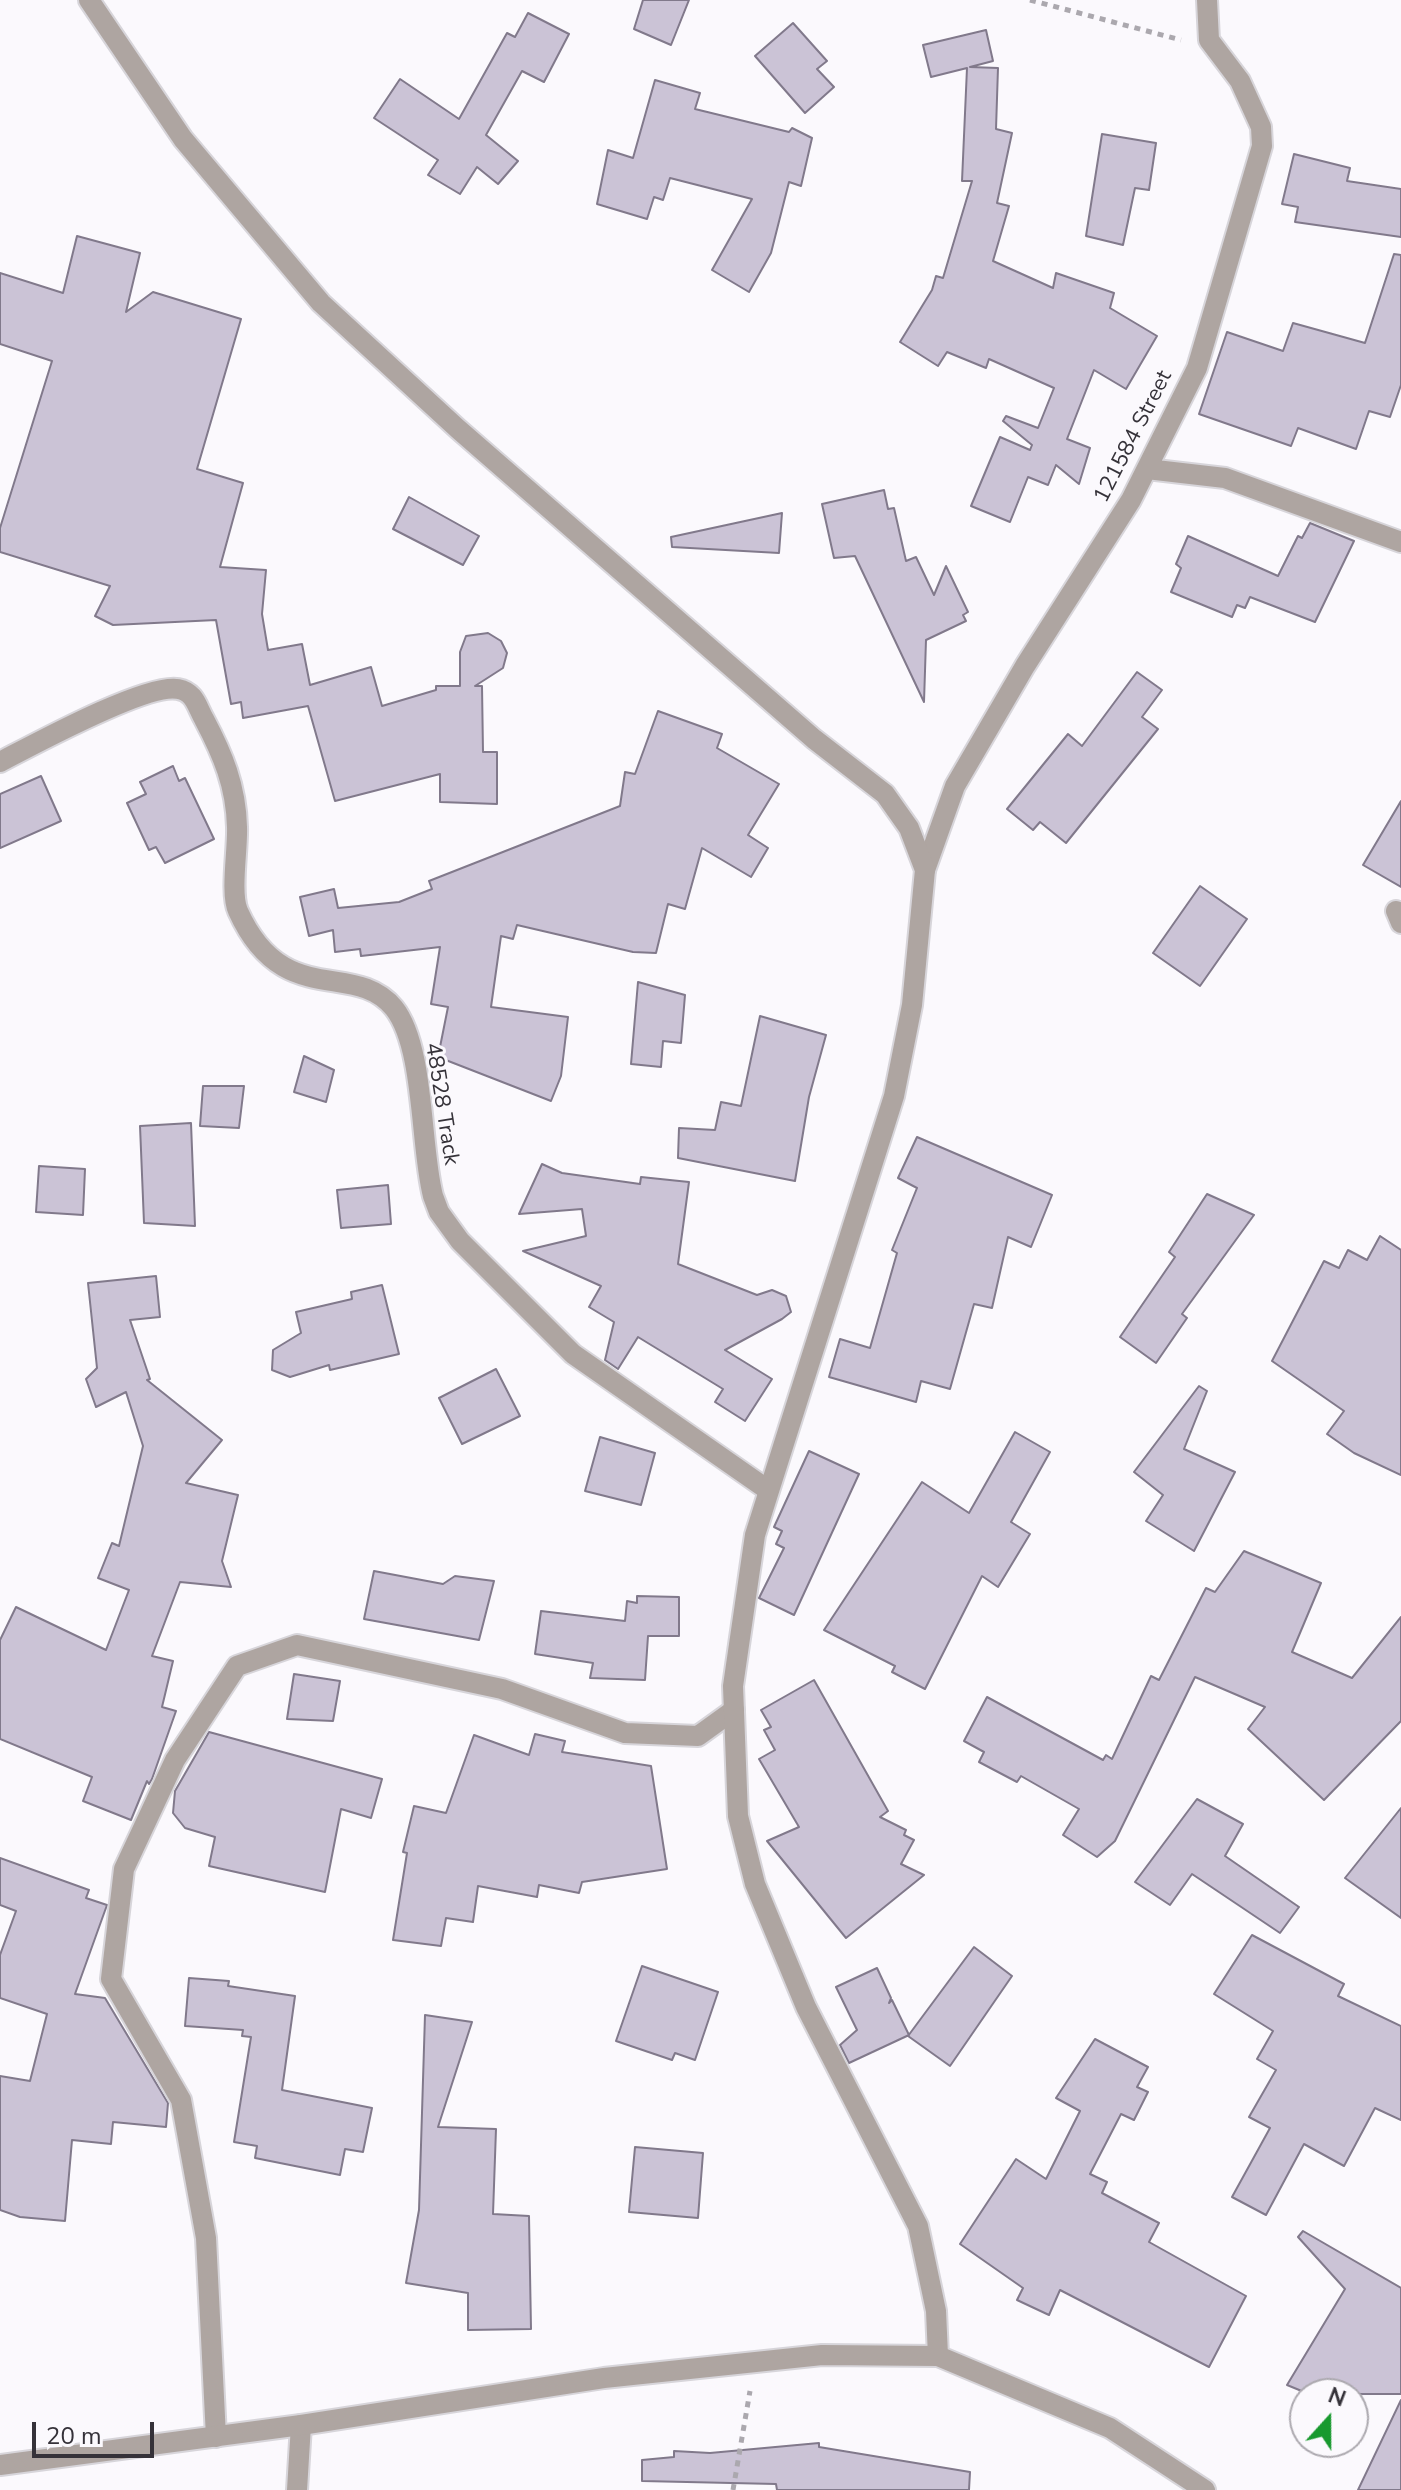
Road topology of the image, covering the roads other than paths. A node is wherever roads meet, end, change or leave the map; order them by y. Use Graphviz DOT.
graph roads {
  1 [pos="89,0"];
  2 [pos="1207,0"];
  3 [pos="1147,469"];
  4 [pos="1401,542"];
  5 [pos="0,762"];
  6 [pos="925,870"];
  7 [pos="768,1490"];
  8 [pos="734,1710"];
  9 [pos="938,2356"];
  10 [pos="301,2425"];
  11 [pos="216,2437"];
  12 [pos="0,2465"];
  13 [pos="297,2490"];
  14 [pos="1205,2490"];
  1 -- 6 [label="street"];
  2 -- 3 [label="street, 121584 Street"];
  3 -- 4 [label="street"];
  3 -- 6 [label="street, 121584 Street"];
  5 -- 7 [label="street, 48528 Track"];
  6 -- 7 [label="street"];
  7 -- 8 [label="street"];
  8 -- 9 [label="street"];
  8 -- 11 [label="street"];
  9 -- 10 [label="street"];
  9 -- 14 [label="street"];
  10 -- 11 [label="street"];
  10 -- 13 [label="street"];
  11 -- 12 [label="street"];
}
